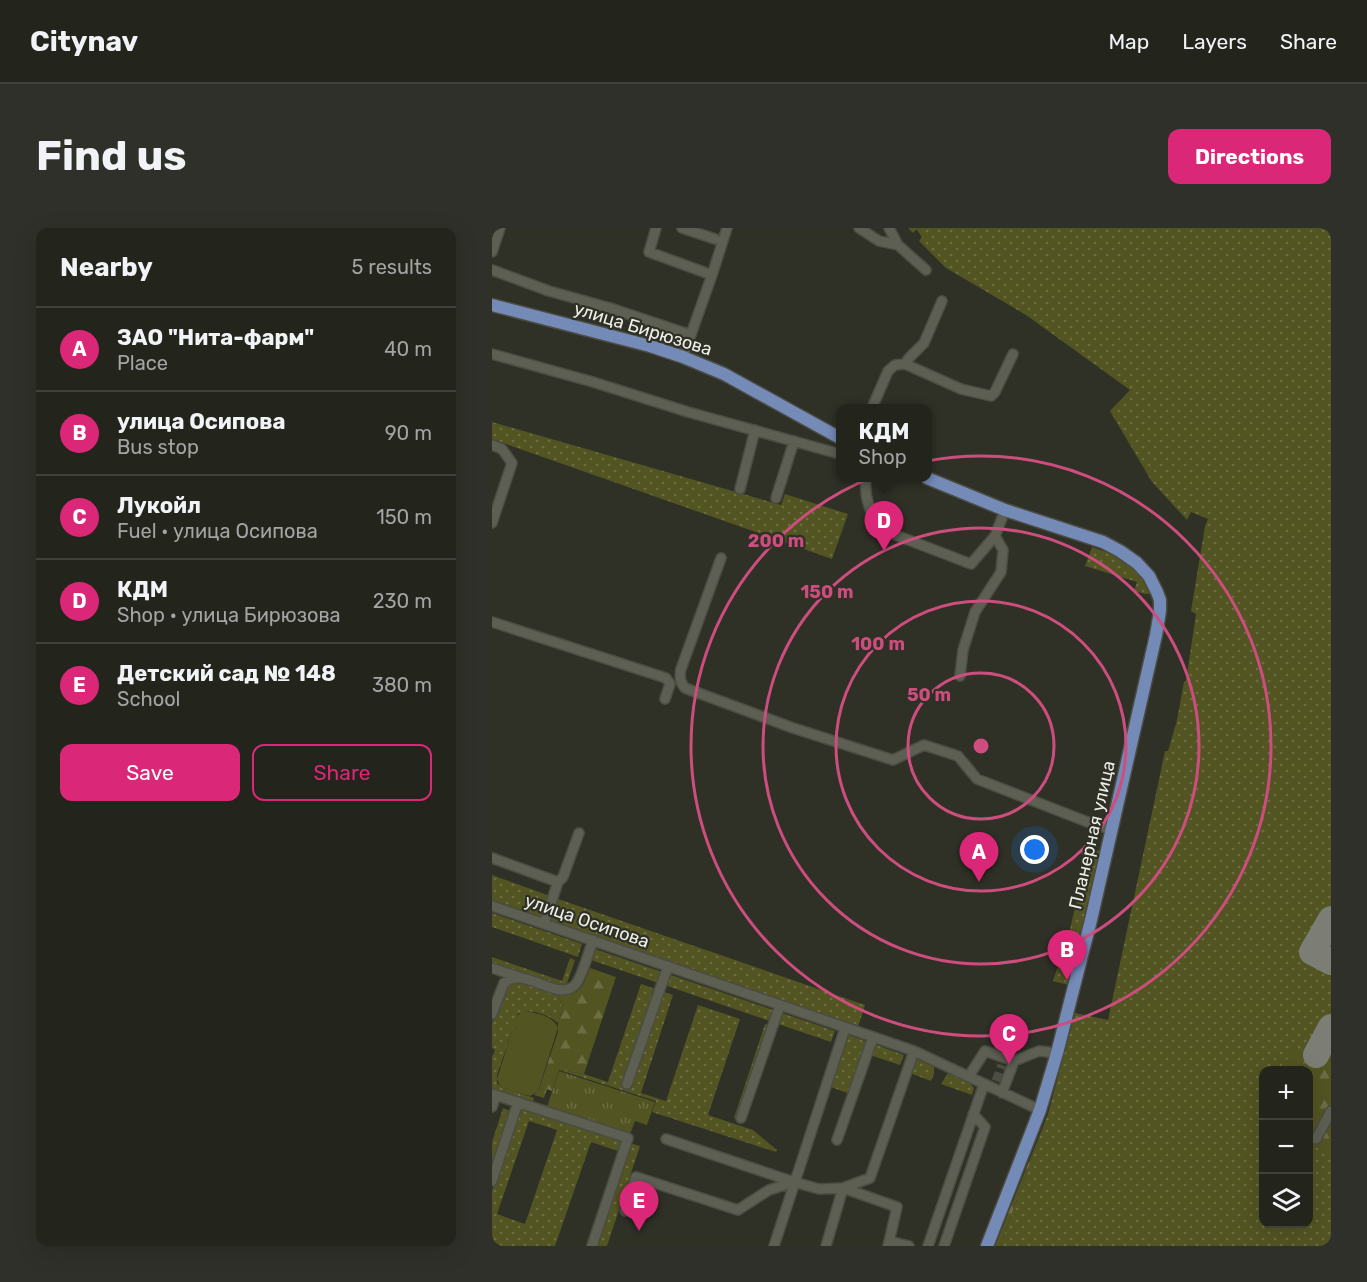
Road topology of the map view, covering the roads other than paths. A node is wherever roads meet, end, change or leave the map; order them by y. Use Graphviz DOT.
graph roads {
  1 [pos="500,228"];
  2 [pos="656,228"];
  3 [pos="682,228"];
  4 [pos="727,228"];
  5 [pos="860,228"];
  6 [pos="889,228"];
  7 [pos="715,239"];
  8 [pos="898,245"];
  9 [pos="492,252"];
  10 [pos="492,270"];
  11 [pos="926,270"];
  12 [pos="712,275"];
  13 [pos="942,301"];
  14 [pos="492,305"];
  15 [pos="691,335"];
  16 [pos="492,354"];
  17 [pos="1013,354"];
  18 [pos="683,357"];
  19 [pos="905,364"];
  20 [pos="874,404"];
  21 [pos="755,430"];
  22 [pos="836,436"];
  23 [pos="794,441"];
  24 [pos="492,445"];
  25 [pos="836,453"];
  26 [pos="932,479"];
  27 [pos="866,482"];
  28 [pos="740,489"];
  29 [pos="776,498"];
  30 [pos="1005,510"];
  31 [pos="492,523"];
  32 [pos="995,536"];
  33 [pos="721,558"];
  34 [pos="492,621"];
  35 [pos="960,676"];
  36 [pos="666,699"];
  37 [pos="1112,830"];
  38 [pos="579,833"];
  39 [pos="492,858"];
  40 [pos="558,882"];
  41 [pos="492,906"];
  42 [pos="544,924"];
  43 [pos="593,940"];
  44 [pos="668,966"];
  45 [pos="492,968"];
  46 [pos="521,978"];
  47 [pos="494,999"];
  48 [pos="780,1005"];
  49 [pos="492,1014"];
  50 [pos="845,1028"];
  51 [pos="873,1037"];
  52 [pos="914,1052"];
  53 [pos="1057,1053"];
  54 [pos="1007,1061"];
  55 [pos="969,1076"];
  56 [pos="627,1084"];
  57 [pos="994,1087"];
  58 [pos="494,1095"];
  59 [pos="518,1102"];
  60 [pos="492,1107"];
  61 [pos="1040,1110"];
  62 [pos="1331,1112"];
  63 [pos="974,1114"];
  64 [pos="741,1118"];
  65 [pos="666,1139"];
  66 [pos="1316,1139"];
  67 [pos="837,1140"];
  68 [pos="492,1181"];
  69 [pos="794,1182"];
  70 [pos="843,1188"];
  71 [pos="625,1210"];
  72 [pos="889,1244"];
  73 [pos="592,1246"];
  74 [pos="774,1246"];
  75 [pos="826,1246"];
  76 [pos="909,1246"];
  77 [pos="928,1246"];
  78 [pos="944,1246"];
  79 [pos="987,1246"];
  1 -- 9 [label="street"];
  2 -- 12 [label="street"];
  3 -- 7 [label="street"];
  4 -- 12 [label="street"];
  5 -- 8 [label="street"];
  6 -- 8 [label="street"];
  8 -- 11 [label="street"];
  10 -- 15 [label="street"];
  12 -- 15 [label="street"];
  13 -- 19 [label="street"];
  14 -- 18 [label="main road, улица Бирюзова"];
  15 -- 18 [label="street"];
  16 -- 21 [label="street"];
  17 -- 19 [label="street"];
  18 -- 22 [label="main road, улица Бирюзова"];
  19 -- 20 [label="street"];
  21 -- 23 [label="street"];
  21 -- 28 [label="street"];
  23 -- 25 [label="street"];
  23 -- 29 [label="street"];
  24 -- 31 [label="street"];
  26 -- 30 [label="main road"];
  27 -- 32 [label="street"];
  30 -- 32 [label="street"];
  30 -- 37 [label="main road, Планерная улица"];
  32 -- 35 [label="street"];
  33 -- 37 [label="street"];
  34 -- 36 [label="street"];
  37 -- 53 [label="main road, Планерная улица"];
  38 -- 40 [label="street"];
  39 -- 40 [label="street"];
  40 -- 42 [label="street"];
  41 -- 42 [label="street, улица Осипова"];
  42 -- 43 [label="street, улица Осипова"];
  43 -- 44 [label="street, улица Осипова"];
  43 -- 46 [label="street"];
  44 -- 48 [label="street, улица Осипова"];
  44 -- 56 [label="street"];
  45 -- 46 [label="street"];
  46 -- 47 [label="street"];
  47 -- 49 [label="street"];
  48 -- 50 [label="street, улица Осипова"];
  48 -- 64 [label="street"];
  50 -- 51 [label="street, улица Осипова"];
  50 -- 69 [label="street"];
  51 -- 52 [label="street, улица Осипова"];
  51 -- 67 [label="street"];
  52 -- 55 [label="street, улица Осипова"];
  52 -- 70 [label="street"];
  53 -- 54 [label="street"];
  53 -- 61 [label="main road, Планерная улица"];
  54 -- 55 [label="street"];
  54 -- 57 [label="street"];
  55 -- 57 [label="street, улица Осипова"];
  57 -- 61 [label="street, улица Осипова"];
  57 -- 63 [label="street"];
  58 -- 59 [label="street"];
  58 -- 60 [label="street"];
  59 -- 68 [label="street"];
  59 -- 73 [label="street"];
  61 -- 79 [label="main road, Планерная улица"];
  62 -- 66 [label="street"];
  63 -- 77 [label="street"];
  63 -- 78 [label="street"];
  65 -- 69 [label="street"];
  69 -- 70 [label="street"];
  69 -- 71 [label="street"];
  69 -- 74 [label="street"];
  70 -- 72 [label="street"];
  70 -- 75 [label="street"];
  72 -- 76 [label="street"];
}
